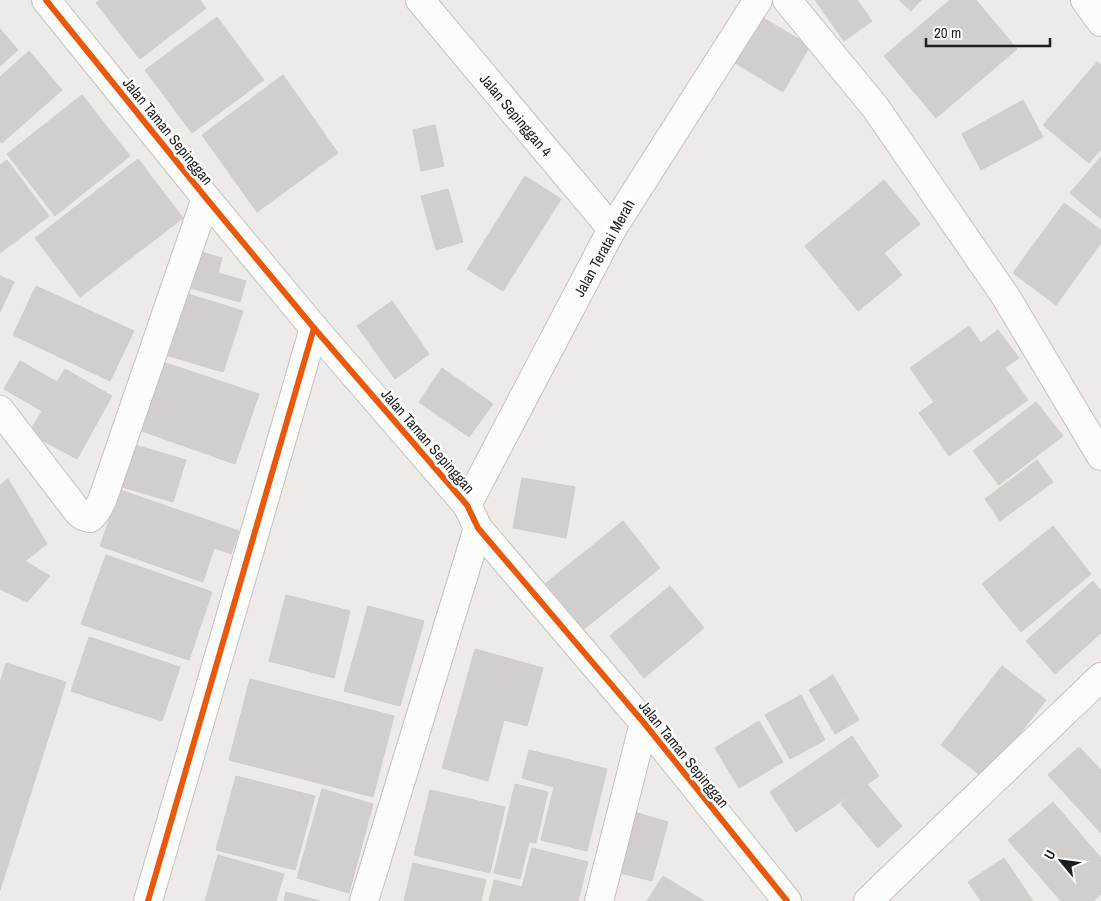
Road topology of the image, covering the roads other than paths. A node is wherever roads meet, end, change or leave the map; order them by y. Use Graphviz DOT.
graph roads {
  1 [pos="46,0"];
  2 [pos="420,0"];
  3 [pos="758,0"];
  4 [pos="787,0"];
  5 [pos="1085,0"];
  6 [pos="1101,22"];
  7 [pos="206,198"];
  8 [pos="612,229"];
  9 [pos="314,328"];
  10 [pos="0,410"];
  11 [pos="1101,456"];
  12 [pos="472,516"];
  13 [pos="1101,677"];
  14 [pos="644,723"];
  15 [pos="148,901"];
  16 [pos="364,901"];
  17 [pos="600,901"];
  18 [pos="787,901"];
  19 [pos="868,901"];
  1 -- 7 [label="street, Jalan Taman Sepinggan"];
  2 -- 8 [label="street, Jalan Sepinggan 4"];
  3 -- 8 [label="street, Jalan Teratai Merah"];
  4 -- 11 [label="street"];
  5 -- 6 [label="street"];
  7 -- 9 [label="street, Jalan Taman Sepinggan"];
  7 -- 10 [label="street"];
  8 -- 12 [label="street, Jalan Teratai Merah"];
  9 -- 12 [label="street, Jalan Taman Sepinggan"];
  9 -- 15 [label="street"];
  12 -- 14 [label="street, Jalan Taman Sepinggan"];
  12 -- 16 [label="street, Jalan Teratai Merah"];
  13 -- 19 [label="street"];
  14 -- 17 [label="street"];
  14 -- 18 [label="street, Jalan Taman Sepinggan"];
}
